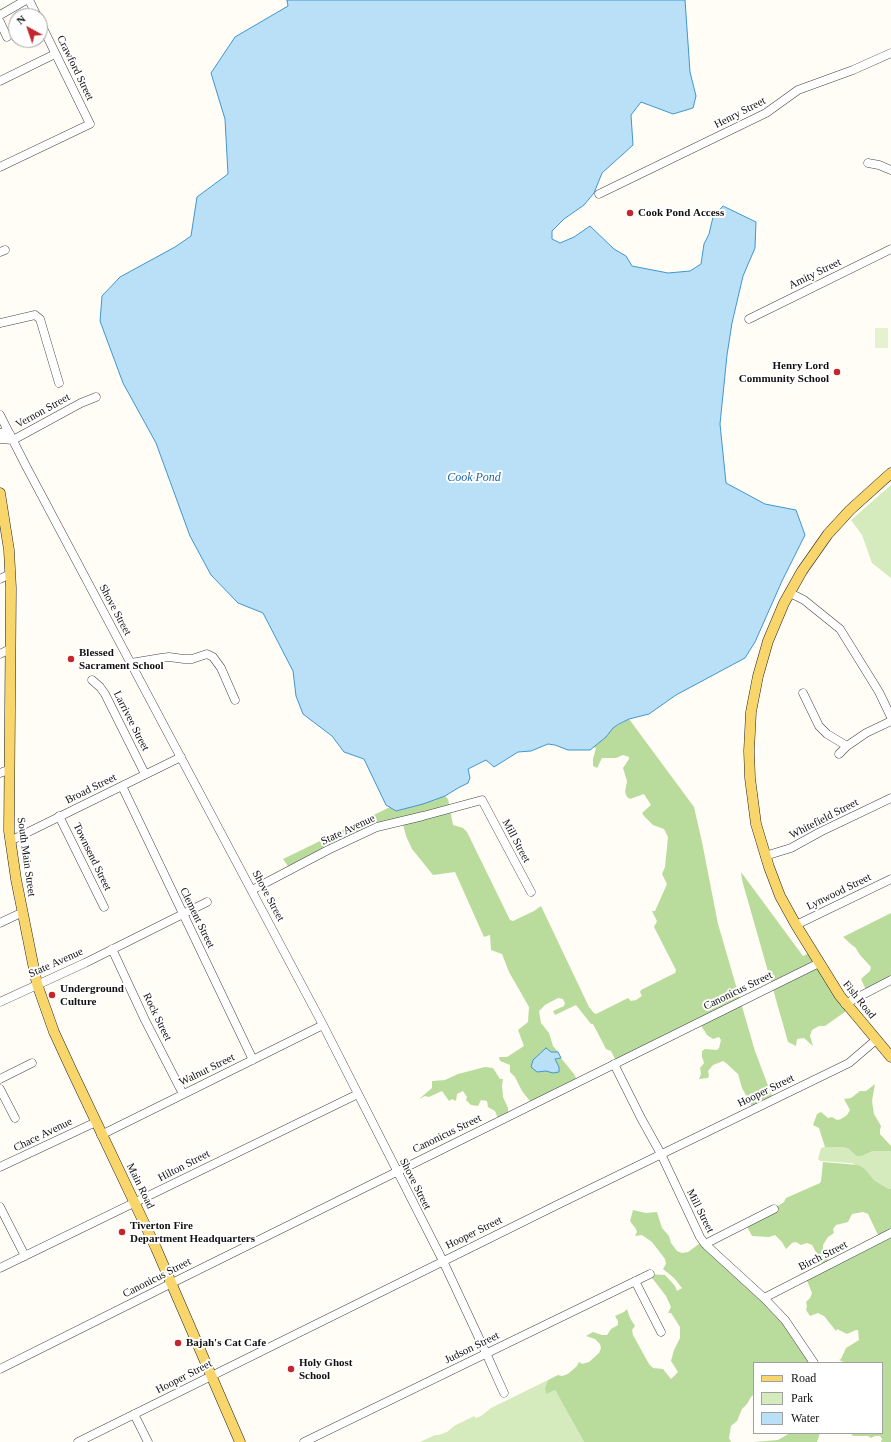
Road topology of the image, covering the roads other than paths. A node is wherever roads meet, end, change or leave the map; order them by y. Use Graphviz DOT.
graph roads {
  1 [pos="28,0"];
  2 [pos="0,15"];
  3 [pos="0,22"];
  4 [pos="7,37"];
  5 [pos="48,39"];
  6 [pos="891,53"];
  7 [pos="55,54"];
  8 [pos="0,81"];
  9 [pos="868,163"];
  10 [pos="0,167"];
  11 [pos="891,170"];
  12 [pos="599,194"];
  13 [pos="891,249"];
  14 [pos="749,319"];
  15 [pos="0,323"];
  16 [pos="60,383"];
  17 [pos="96,397"];
  18 [pos="0,415"];
  19 [pos="0,433"];
  20 [pos="11,437"];
  21 [pos="0,439"];
  22 [pos="891,473"];
  23 [pos="0,493"];
  24 [pos="10,574"];
  25 [pos="0,579"];
  26 [pos="790,593"];
  27 [pos="10,649"];
  28 [pos="0,654"];
  29 [pos="131,663"];
  30 [pos="92,680"];
  31 [pos="803,693"];
  32 [pos="235,700"];
  33 [pos="891,717"];
  34 [pos="891,721"];
  35 [pos="847,746"];
  36 [pos="839,754"];
  37 [pos="181,757"];
  38 [pos="4,772"];
  39 [pos="145,774"];
  40 [pos="122,786"];
  41 [pos="891,798"];
  42 [pos="482,800"];
  43 [pos="59,816"];
  44 [pos="10,841"];
  45 [pos="765,856"];
  46 [pos="891,879"];
  47 [pos="252,890"];
  48 [pos="531,892"];
  49 [pos="207,902"];
  50 [pos="104,907"];
  51 [pos="22,912"];
  52 [pos="182,914"];
  53 [pos="0,922"];
  54 [pos="796,925"];
  55 [pos="112,949"];
  56 [pos="819,963"];
  57 [pos="891,980"];
  58 [pos="37,984"];
  59 [pos="0,1002"];
  60 [pos="845,1004"];
  61 [pos="324,1025"];
  62 [pos="877,1039"];
  63 [pos="891,1057"];
  64 [pos="253,1060"];
  65 [pos="32,1063"];
  66 [pos="614,1064"];
  67 [pos="0,1079"];
  68 [pos="0,1089"];
  69 [pos="183,1094"];
  70 [pos="358,1094"];
  71 [pos="15,1118"];
  72 [pos="96,1122"];
  73 [pos="101,1135"];
  74 [pos="661,1154"];
  75 [pos="0,1168"];
  76 [pos="396,1172"];
  77 [pos="135,1203"];
  78 [pos="0,1207"];
  79 [pos="774,1209"];
  80 [pos="891,1234"];
  81 [pos="705,1244"];
  82 [pos="25,1256"];
  83 [pos="443,1261"];
  84 [pos="0,1268"];
  85 [pos="650,1274"];
  86 [pos="636,1281"];
  87 [pos="172,1283"];
  88 [pos="764,1298"];
  89 [pos="661,1332"];
  90 [pos="486,1353"];
  91 [pos="813,1362"];
  92 [pos="0,1369"];
  93 [pos="212,1375"];
  94 [pos="504,1393"];
  95 [pos="134,1414"];
  96 [pos="78,1442"];
  97 [pos="148,1442"];
  98 [pos="240,1442"];
  99 [pos="304,1442"];
  1 -- 2 [label="street"];
  3 -- 4 [label="street"];
  5 -- 7 [label="street, Crawford Street"];
  6 -- 12 [label="street, Henry Street"];
  7 -- 8 [label="street"];
  7 -- 10 [label="street, Crawford Street"];
  9 -- 11 [label="street"];
  13 -- 14 [label="street, Amity Street"];
  15 -- 16 [label="street"];
  17 -- 20 [label="street, Vernon Street"];
  18 -- 20 [label="street, Shove Street"];
  19 -- 20 [label="street, Vernon Street"];
  20 -- 21 [label="street, Vernon Street"];
  20 -- 29 [label="street, Shove Street"];
  22 -- 26 [label="main road, Fish Road"];
  23 -- 24 [label="main road, South Main Street"];
  24 -- 25 [label="street"];
  24 -- 27 [label="main road, South Main Street"];
  26 -- 33 [label="street"];
  26 -- 45 [label="main road, Fish Road"];
  27 -- 28 [label="street"];
  27 -- 38 [label="main road, South Main Street"];
  29 -- 32 [label="street"];
  29 -- 37 [label="street, Shove Street"];
  30 -- 39 [label="street, Larrivee Street"];
  31 -- 35 [label="street"];
  34 -- 35 [label="street"];
  35 -- 36 [label="street"];
  37 -- 39 [label="street, Broad Street"];
  37 -- 47 [label="street, Shove Street"];
  38 -- 44 [label="main road, South Main Street"];
  39 -- 40 [label="street, Broad Street"];
  40 -- 43 [label="street, Broad Street"];
  40 -- 52 [label="street, Clement Street"];
  41 -- 45 [label="street, Whitefield Street"];
  42 -- 47 [label="street, State Avenue"];
  42 -- 48 [label="street, Mill Street"];
  43 -- 44 [label="street, Broad Street"];
  43 -- 50 [label="street, Townsend Street"];
  44 -- 51 [label="main road, South Main Street"];
  45 -- 54 [label="main road, Fish Road"];
  46 -- 54 [label="street, Lynwood Street"];
  47 -- 61 [label="street, Shove Street"];
  49 -- 52 [label="street, State Avenue"];
  51 -- 53 [label="street"];
  51 -- 58 [label="main road, South Main Street"];
  52 -- 55 [label="street, State Avenue"];
  52 -- 64 [label="street, Clement Street"];
  54 -- 56 [label="main road, Fish Road"];
  55 -- 58 [label="street, State Avenue"];
  55 -- 69 [label="street, Rock Street"];
  56 -- 60 [label="main road, Fish Road"];
  56 -- 66 [label="street, Canonicus Street"];
  57 -- 60 [label="street"];
  58 -- 59 [label="street, State Avenue"];
  58 -- 72 [label="main road, Main Road"];
  60 -- 62 [label="main road, Fish Road"];
  61 -- 64 [label="street, Walnut Street"];
  61 -- 70 [label="street, Shove Street"];
  62 -- 63 [label="main road, Fish Road"];
  62 -- 74 [label="street, Hooper Street"];
  64 -- 69 [label="street, Walnut Street"];
  65 -- 67 [label="street"];
  66 -- 74 [label="street, Mill Street"];
  66 -- 76 [label="street, Canonicus Street"];
  68 -- 71 [label="street"];
  69 -- 73 [label="street, Walnut Street"];
  70 -- 76 [label="street, Shove Street"];
  70 -- 77 [label="street, Hilton Street"];
  72 -- 73 [label="main road, Main Road"];
  72 -- 75 [label="street, Chace Avenue"];
  73 -- 77 [label="main road, Main Road"];
  74 -- 81 [label="street, Mill Street"];
  74 -- 83 [label="street, Hooper Street"];
  76 -- 83 [label="street, Shove Street"];
  76 -- 87 [label="street, Canonicus Street"];
  77 -- 82 [label="street, Hilton Street"];
  77 -- 87 [label="main road, Main Road"];
  78 -- 82 [label="street"];
  79 -- 81 [label="street"];
  80 -- 88 [label="street, Birch Street"];
  81 -- 88 [label="street, Mill Street"];
  82 -- 84 [label="street, Hilton Street"];
  83 -- 90 [label="street, Shove Street"];
  83 -- 93 [label="street, Hooper Street"];
  85 -- 86 [label="street, Judson Street"];
  86 -- 89 [label="street"];
  86 -- 90 [label="street, Judson Street"];
  87 -- 92 [label="street, Canonicus Street"];
  87 -- 93 [label="main road, Main Road"];
  88 -- 91 [label="street, Mill Street"];
  90 -- 94 [label="street, Shove Street"];
  90 -- 99 [label="street, Judson Street"];
  93 -- 95 [label="street, Hooper Street"];
  93 -- 98 [label="main road, Main Road"];
  95 -- 96 [label="street, Hooper Street"];
  95 -- 97 [label="street"];
}
